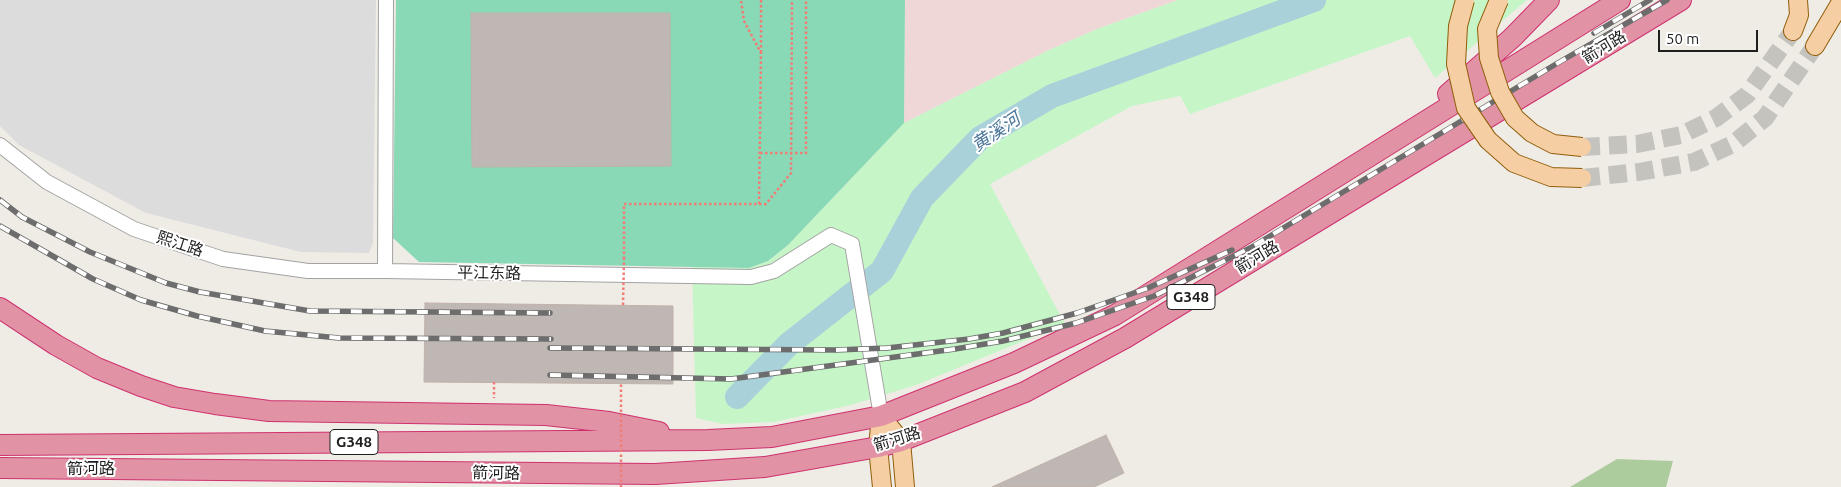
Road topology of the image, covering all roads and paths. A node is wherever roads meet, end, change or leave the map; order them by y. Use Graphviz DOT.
graph roads {
  1 [pos="386,0"];
  2 [pos="742,0"];
  3 [pos="761,0"];
  4 [pos="792,0"];
  5 [pos="806,0"];
  6 [pos="1465,0"];
  7 [pos="1499,0"];
  8 [pos="1549,0"];
  9 [pos="1620,0"];
  10 [pos="1681,0"];
  11 [pos="1798,0"];
  12 [pos="1841,2"];
  13 [pos="1794,31"];
  14 [pos="1815,46"];
  15 [pos="761,53"];
  16 [pos="1400,137"];
  17 [pos="0,145"];
  18 [pos="1582,147"];
  19 [pos="760,153"];
  20 [pos="791,153"];
  21 [pos="1582,178"];
  22 [pos="760,204"];
  23 [pos="385,271"];
  24 [pos="623,305"];
  25 [pos="0,308"];
  26 [pos="621,384"];
  27 [pos="881,416"];
  28 [pos="708,440"];
  29 [pos="901,441"];
  30 [pos="0,444"];
  31 [pos="878,447"];
  32 [pos="0,468"];
  33 [pos="656,474"];
  34 [pos="591,487"];
  35 [pos="621,487"];
  36 [pos="882,487"];
  37 [pos="906,487"];
  1 -- 23 [label="street"];
  2 -- 15 [label="path"];
  3 -- 15 [label="path"];
  4 -- 20 [label="path"];
  5 -- 20 [label="path"];
  6 -- 21 [label="main road, bridge"];
  7 -- 18 [label="main road, bridge"];
  8 -- 16 [label="highway"];
  9 -- 16 [label="highway, 箭河路 / G348"];
  10 -- 29 [label="highway, 箭河路 / G348"];
  11 -- 13 [label="main road"];
  12 -- 14 [label="main road"];
  15 -- 19 [label="path"];
  16 -- 27 [label="highway, 箭河路 / G348"];
  17 -- 23 [label="street, 熙江路"];
  19 -- 20 [label="path"];
  19 -- 22 [label="path"];
  20 -- 22 [label="path"];
  22 -- 24 [label="path, bridge"];
  23 -- 27 [label="street, 平江东路"];
  25 -- 28 [label="highway"];
  26 -- 35 [label="path, bridge"];
  27 -- 28 [label="highway, 箭河路 / G348"];
  27 -- 29 [label="main road"];
  27 -- 31 [label="main road"];
  28 -- 30 [label="highway, 箭河路 / G348"];
  29 -- 31 [label="highway, 箭河路 / G348"];
  29 -- 37 [label="main road"];
  31 -- 33 [label="highway, 箭河路 / G348"];
  31 -- 36 [label="main road"];
  32 -- 33 [label="highway, 箭河路 / G348"];
  33 -- 34 [label="highway"];
}
